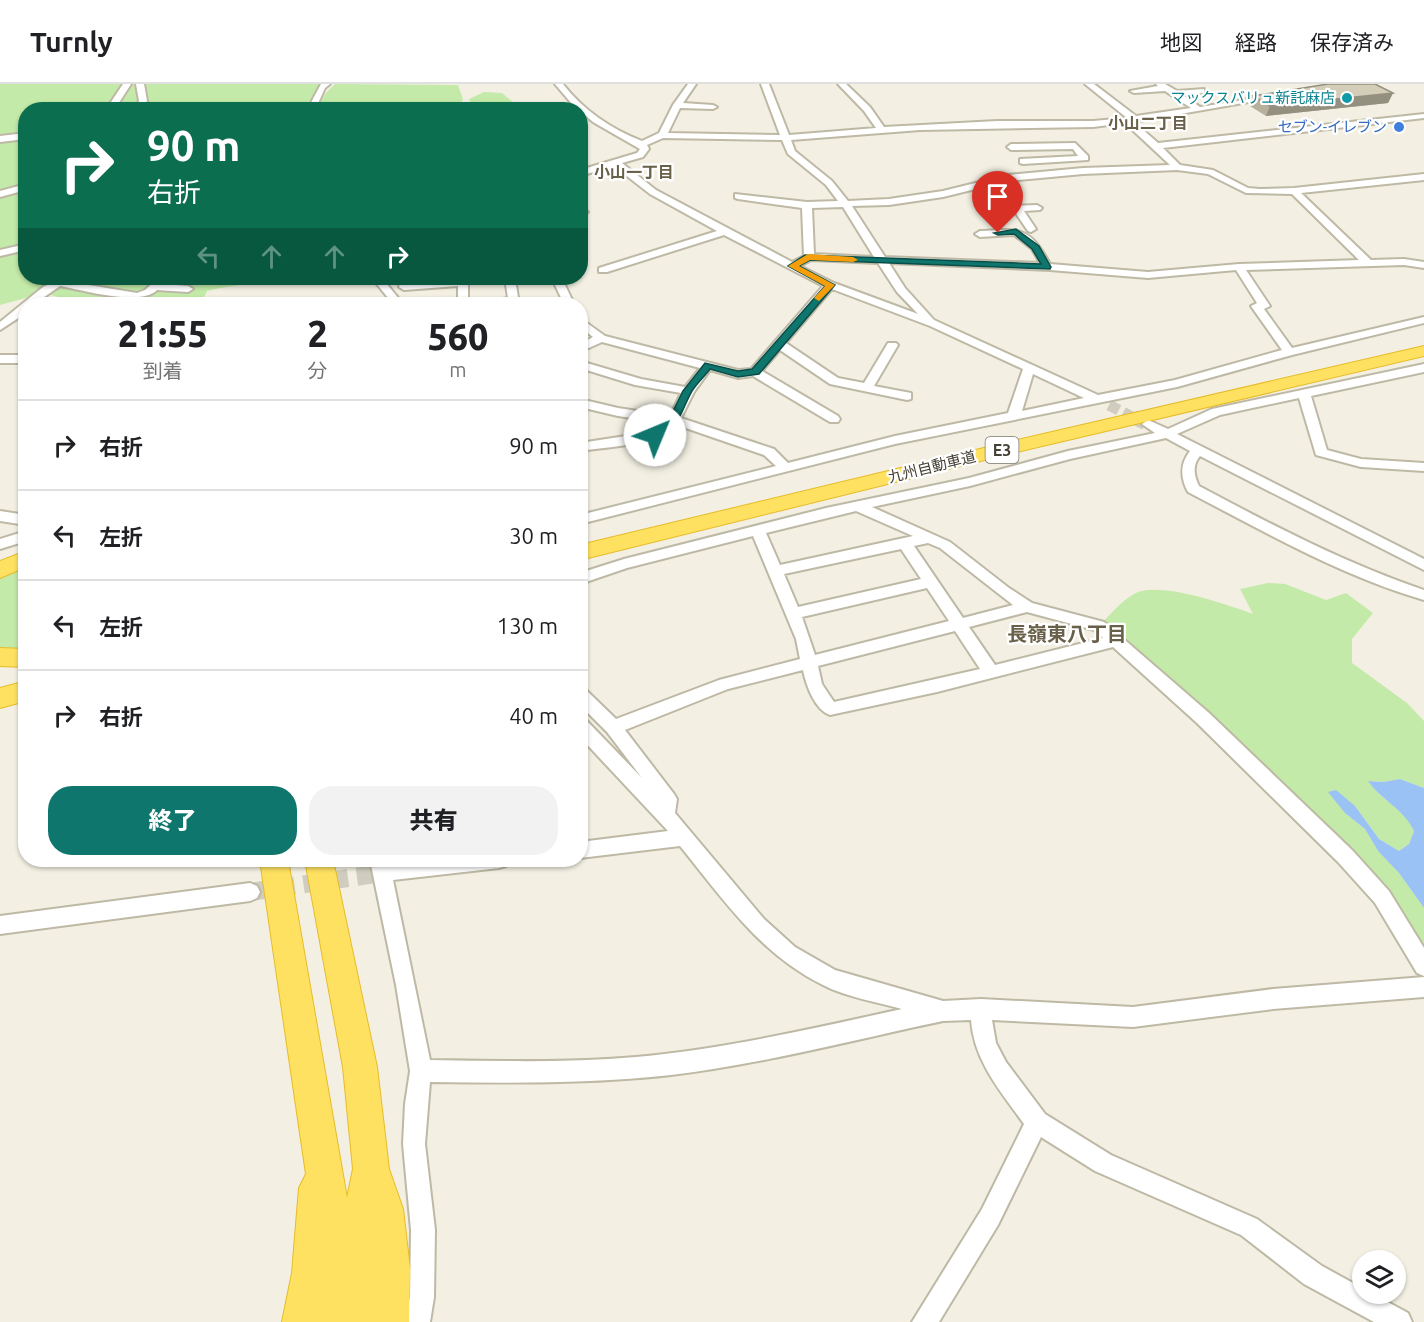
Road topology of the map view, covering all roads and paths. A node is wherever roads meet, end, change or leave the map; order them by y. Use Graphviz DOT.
graph roads {
  1 [pos="127,84"];
  2 [pos="141,84"];
  3 [pos="326,84"];
  4 [pos="559,84"];
  5 [pos="692,84"];
  6 [pos="765,84"];
  7 [pos="842,84"];
  8 [pos="1089,84"];
  9 [pos="1164,85"];
  10 [pos="1201,91"];
  11 [pos="1134,92"];
  12 [pos="1175,94"];
  13 [pos="1281,96"];
  14 [pos="115,102"];
  15 [pos="142,102"];
  16 [pos="315,102"];
  17 [pos="577,102"];
  18 [pos="1157,103"];
  19 [pos="677,105"];
  20 [pos="713,107"];
  21 [pos="1198,109"];
  22 [pos="588,111"];
  23 [pos="1171,114"];
  24 [pos="1424,116"];
  25 [pos="1130,120"];
  26 [pos="999,124"];
  27 [pos="881,130"];
  28 [pos="1075,130"];
  29 [pos="662,135"];
  30 [pos="18,137"];
  31 [pos="786,138"];
  32 [pos="0,139"];
  33 [pos="642,144"];
  34 [pos="1156,146"];
  35 [pos="1023,161"];
  36 [pos="615,163"];
  37 [pos="1177,167"];
  38 [pos="588,171"];
  39 [pos="1032,174"];
  40 [pos="1424,177"];
  41 [pos="18,189"];
  42 [pos="1294,191"];
  43 [pos="0,194"];
  44 [pos="738,196"];
  45 [pos="845,203"];
  46 [pos="807,205"];
  47 [pos="1037,208"];
  48 [pos="1031,229"];
  49 [pos="724,232"];
  50 [pos="980,234"];
  51 [pos="18,249"];
  52 [pos="0,253"];
  53 [pos="808,257"];
  54 [pos="882,261"];
  55 [pos="1368,263"];
  56 [pos="1424,265"];
  57 [pos="792,266"];
  58 [pos="1047,267"];
  59 [pos="1239,267"];
  60 [pos="603,270"];
  61 [pos="57,285"];
  62 [pos="87,285"];
  63 [pos="151,285"];
  64 [pos="167,285"];
  65 [pos="383,285"];
  66 [pos="404,285"];
  67 [pos="421,285"];
  68 [pos="830,285"];
  69 [pos="188,289"];
  70 [pos="39,297"];
  71 [pos="392,297"];
  72 [pos="18,312"];
  73 [pos="1424,320"];
  74 [pos="934,324"];
  75 [pos="0,327"];
  76 [pos="588,327"];
  77 [pos="601,338"];
  78 [pos="1424,338"];
  79 [pos="779,344"];
  80 [pos="588,345"];
  81 [pos="892,345"];
  82 [pos="1424,351"];
  83 [pos="1289,352"];
  84 [pos="0,359"];
  85 [pos="18,359"];
  86 [pos="708,365"];
  87 [pos="588,367"];
  88 [pos="1029,368"];
  89 [pos="1424,368"];
  90 [pos="755,372"];
  91 [pos="867,388"];
  92 [pos="688,391"];
  93 [pos="1304,393"];
  94 [pos="907,396"];
  95 [pos="1095,398"];
  96 [pos="588,405"];
  97 [pos="1109,405"];
  98 [pos="1014,415"];
  99 [pos="834,419"];
  100 [pos="674,420"];
  101 [pos="1148,424"];
  102 [pos="1167,434"];
  103 [pos="588,444"];
  104 [pos="1199,450"];
  105 [pos="785,468"];
  106 [pos="1422,469"];
  107 [pos="796,499"];
  108 [pos="859,507"];
  109 [pos="0,516"];
  110 [pos="588,518"];
  111 [pos="18,519"];
  112 [pos="758,530"];
  113 [pos="588,537"];
  114 [pos="18,538"];
  115 [pos="928,538"];
  116 [pos="0,544"];
  117 [pos="905,544"];
  118 [pos="588,551"];
  119 [pos="18,553"];
  120 [pos="0,561"];
  121 [pos="18,562"];
  122 [pos="588,562"];
  123 [pos="1424,566"];
  124 [pos="0,570"];
  125 [pos="775,571"];
  126 [pos="588,576"];
  127 [pos="931,582"];
  128 [pos="1424,595"];
  129 [pos="1027,607"];
  130 [pos="794,614"];
  131 [pos="959,624"];
  132 [pos="1115,641"];
  133 [pos="0,657"];
  134 [pos="18,658"];
  135 [pos="809,661"];
  136 [pos="992,672"];
  137 [pos="18,674"];
  138 [pos="0,679"];
  139 [pos="18,692"];
  140 [pos="0,698"];
  141 [pos="588,702"];
  142 [pos="18,711"];
  143 [pos="0,714"];
  144 [pos="613,727"];
  145 [pos="588,733"];
  146 [pos="666,815"];
  147 [pos="685,837"];
  148 [pos="588,849"];
  149 [pos="275,867"];
  150 [pos="320,867"];
  151 [pos="381,867"];
  152 [pos="250,892"];
  153 [pos="0,925"];
  154 [pos="1424,966"];
  155 [pos="1424,987"];
  156 [pos="981,1009"];
  157 [pos="943,1011"];
  158 [pos="421,1071"];
  159 [pos="1037,1122"];
  160 [pos="319,1148"];
  161 [pos="371,1169"];
  162 [pos="301,1322"];
  163 [pos="335,1322"];
  164 [pos="354,1322"];
  165 [pos="390,1322"];
  166 [pos="417,1322"];
  167 [pos="925,1322"];
  168 [pos="1399,1322"];
  1 -- 14 [label="street"];
  2 -- 15 [label="street"];
  3 -- 16 [label="street"];
  4 -- 17 [label="street"];
  5 -- 19 [label="street"];
  6 -- 31 [label="street"];
  7 -- 27 [label="street"];
  8 -- 25 [label="street"];
  9 -- 11 [label="street"];
  9 -- 12 [label="street"];
  10 -- 12 [label="street"];
  12 -- 21 [label="street"];
  13 -- 21 [label="street"];
  18 -- 23 [label="street"];
  19 -- 20 [label="street"];
  19 -- 29 [label="street"];
  21 -- 23 [label="street"];
  22 -- 33 [label="street"];
  23 -- 25 [label="street"];
  24 -- 34 [label="street"];
  25 -- 26 [label="street"];
  25 -- 34 [label="street"];
  26 -- 27 [label="street"];
  26 -- 28 [label="street"];
  27 -- 31 [label="street"];
  29 -- 31 [label="street"];
  29 -- 33 [label="street"];
  30 -- 32 [label="street"];
  31 -- 45 [label="street"];
  33 -- 36 [label="street"];
  34 -- 37 [label="street"];
  35 -- 35 [label="street"];
  35 -- 39 [label="street"];
  36 -- 38 [label="street"];
  36 -- 49 [label="street"];
  37 -- 39 [label="street"];
  37 -- 42 [label="street"];
  39 -- 45 [label="street"];
  40 -- 42 [label="street"];
  41 -- 43 [label="street"];
  42 -- 55 [label="street"];
  44 -- 46 [label="street"];
  45 -- 46 [label="street"];
  45 -- 54 [label="street"];
  46 -- 53 [label="street"];
  47 -- 48 [label="street"];
  49 -- 57 [label="street"];
  49 -- 60 [label="street"];
  50 -- 58 [label="street"];
  51 -- 52 [label="street"];
  53 -- 54 [label="street"];
  53 -- 57 [label="street"];
  54 -- 58 [label="street"];
  54 -- 74 [label="street"];
  55 -- 56 [label="street"];
  55 -- 59 [label="street"];
  57 -- 68 [label="street"];
  58 -- 59 [label="street"];
  59 -- 83 [label="street"];
  61 -- 70 [label="street"];
  62 -- 63 [label="street"];
  64 -- 69 [label="street"];
  65 -- 71 [label="street"];
  66 -- 67 [label="street"];
  68 -- 74 [label="street"];
  68 -- 79 [label="street"];
  72 -- 75 [label="street"];
  73 -- 83 [label="street"];
  74 -- 88 [label="street"];
  76 -- 77 [label="street"];
  77 -- 80 [label="street"];
  77 -- 86 [label="street"];
  78 -- 113 [label="highway, 九州自動車道 / E3"];
  79 -- 90 [label="street"];
  79 -- 91 [label="street"];
  81 -- 91 [label="street"];
  82 -- 107 [label="highway, 九州自動車道 / E3"];
  83 -- 95 [label="street"];
  84 -- 85 [label="street"];
  86 -- 90 [label="street"];
  86 -- 92 [label="street"];
  87 -- 92 [label="street"];
  88 -- 95 [label="street"];
  88 -- 98 [label="street"];
  89 -- 93 [label="street"];
  90 -- 99 [label="street"];
  91 -- 94 [label="street"];
  92 -- 100 [label="street"];
  93 -- 102 [label="street"];
  93 -- 106 [label="street"];
  95 -- 97 [label="street"];
  95 -- 98 [label="street"];
  96 -- 100 [label="street"];
  98 -- 105 [label="street"];
  100 -- 103 [label="street"];
  100 -- 105 [label="street"];
  101 -- 102 [label="street"];
  102 -- 104 [label="street"];
  102 -- 108 [label="street"];
  104 -- 123 [label="street"];
  104 -- 128 [label="street"];
  105 -- 110 [label="street"];
  107 -- 118 [label="highway, 九州自動車道 / E3"];
  107 -- 122 [label="highway"];
  108 -- 112 [label="street"];
  108 -- 115 [label="street"];
  109 -- 111 [label="street"];
  112 -- 125 [label="street"];
  112 -- 126 [label="street"];
  114 -- 116 [label="street"];
  115 -- 117 [label="street"];
  115 -- 129 [label="street"];
  117 -- 125 [label="street"];
  117 -- 127 [label="street"];
  119 -- 120 [label="highway"];
  121 -- 124 [label="highway"];
  125 -- 130 [label="street"];
  127 -- 130 [label="street"];
  127 -- 131 [label="street"];
  129 -- 131 [label="street"];
  129 -- 132 [label="street"];
  130 -- 135 [label="street"];
  131 -- 135 [label="street"];
  131 -- 136 [label="street"];
  132 -- 136 [label="street"];
  132 -- 154 [label="street"];
  133 -- 134 [label="highway"];
  135 -- 136 [label="street"];
  135 -- 144 [label="street"];
  137 -- 138 [label="highway"];
  139 -- 140 [label="highway"];
  141 -- 144 [label="street"];
  142 -- 143 [label="highway"];
  144 -- 146 [label="street"];
  145 -- 146 [label="street"];
  146 -- 147 [label="street"];
  147 -- 148 [label="street"];
  147 -- 157 [label="street"];
  149 -- 160 [label="highway"];
  150 -- 161 [label="highway"];
  151 -- 158 [label="street"];
  152 -- 153 [label="street"];
  155 -- 156 [label="street"];
  156 -- 157 [label="street"];
  156 -- 159 [label="street"];
  157 -- 158 [label="street"];
  158 -- 166 [label="street"];
  159 -- 167 [label="street"];
  159 -- 168 [label="street"];
  160 -- 162 [label="highway"];
  160 -- 163 [label="highway"];
  161 -- 164 [label="highway"];
  161 -- 165 [label="highway"];
}
